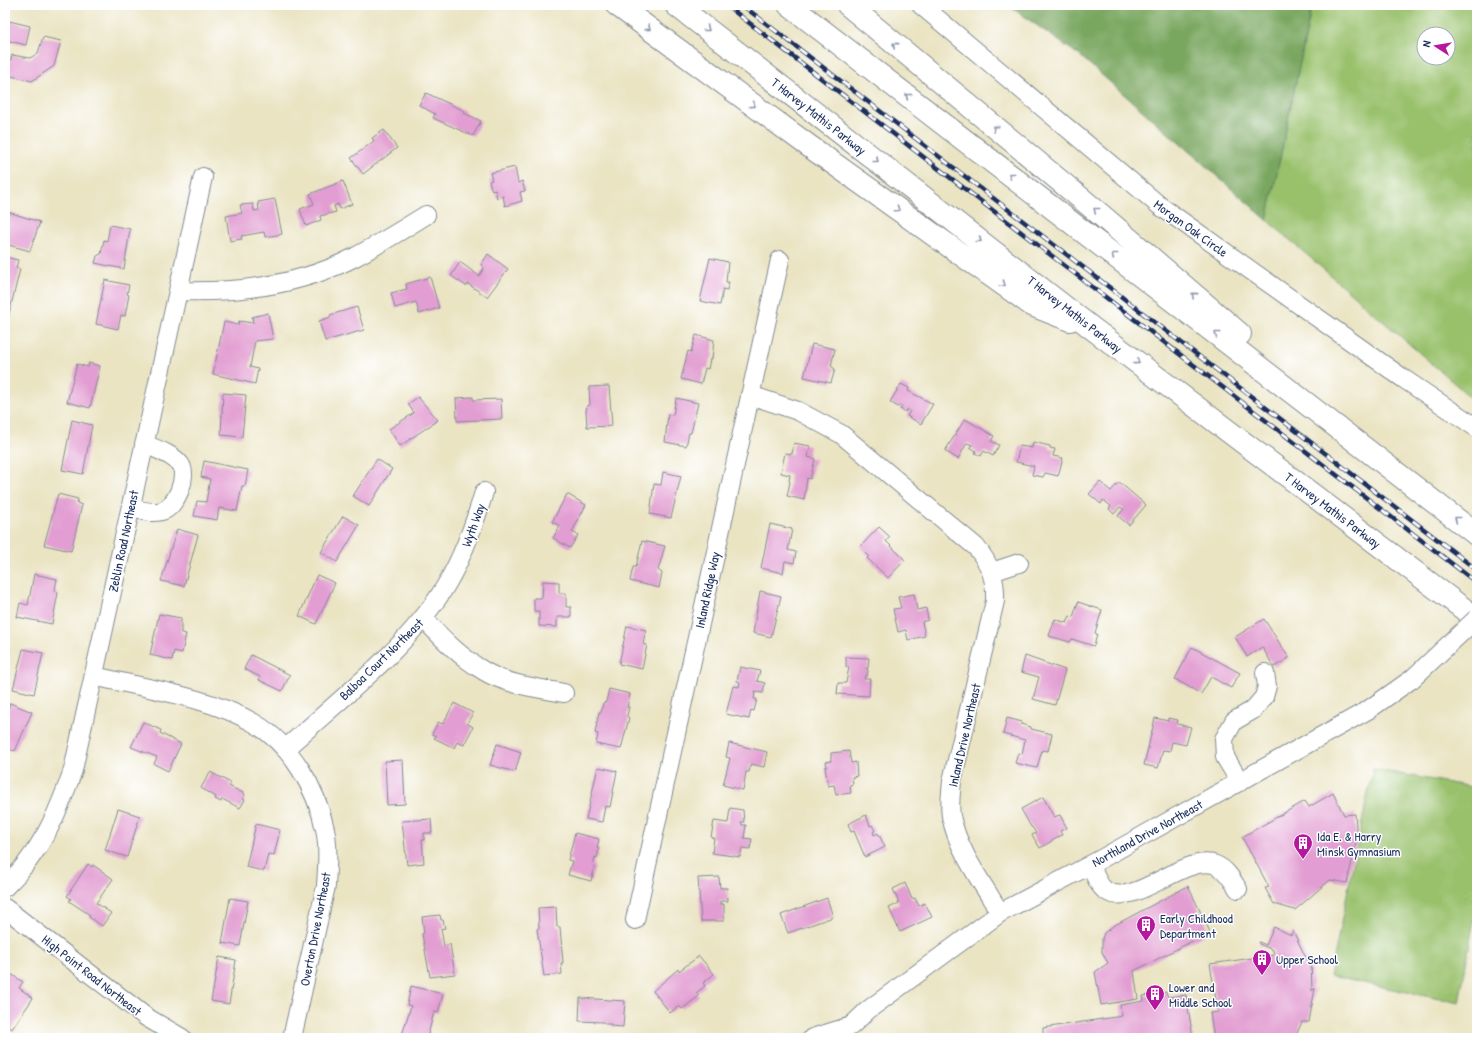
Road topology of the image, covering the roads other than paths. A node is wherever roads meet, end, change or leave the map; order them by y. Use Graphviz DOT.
graph roads {
  1 [pos="616,5"];
  2 [pos="676,5"];
  3 [pos="789,5"];
  4 [pos="848,5"];
  5 [pos="921,5"];
  6 [pos="203,177"];
  7 [pos="426,215"];
  8 [pos="780,260"];
  9 [pos="178,290"];
  10 [pos="1093,329"];
  11 [pos="750,395"];
  12 [pos="1477,428"];
  13 [pos="144,444"];
  14 [pos="484,492"];
  15 [pos="1436,503"];
  16 [pos="131,508"];
  17 [pos="1477,534"];
  18 [pos="461,557"];
  19 [pos="1019,563"];
  20 [pos="992,572"];
  21 [pos="423,618"];
  22 [pos="1477,618"];
  23 [pos="1265,673"];
  24 [pos="94,676"];
  25 [pos="564,693"];
  26 [pos="285,749"];
  27 [pos="1240,782"];
  28 [pos="1091,865"];
  29 [pos="5,887"];
  30 [pos="1238,889"];
  31 [pos="5,908"];
  32 [pos="1000,913"];
  33 [pos="635,920"];
  34 [pos="844,1034"];
  35 [pos="182,1038"];
  36 [pos="292,1038"];
  37 [pos="812,1038"];
  1 -- 10 [label="highway, one-way"];
  2 -- 10 [label="highway, T Harvey Mathis Parkway, one-way"];
  15 -- 3 [label="highway, one-way"];
  15 -- 4 [label="highway, one-way"];
  5 -- 12 [label="street, Morgan Oak Circle"];
  6 -- 9 [label="street, Zeblin Road Northeast"];
  7 -- 9 [label="street"];
  8 -- 11 [label="street, Inland Ridge Way"];
  9 -- 13 [label="street, Zeblin Road Northeast"];
  10 -- 22 [label="highway, T Harvey Mathis Parkway, one-way"];
  11 -- 20 [label="street, Inland Drive Northeast"];
  11 -- 33 [label="street, Inland Ridge Way"];
  13 -- 16 [label="street, Zeblin Road Northeast"];
  13 -- 16 [label="street"];
  14 -- 18 [label="street, Wyth Way"];
  17 -- 15 [label="highway, one-way"];
  16 -- 24 [label="street, Zeblin Road Northeast"];
  18 -- 21 [label="street, Balboa Court Northeast"];
  19 -- 20 [label="street"];
  20 -- 32 [label="street, Inland Drive Northeast"];
  21 -- 25 [label="street"];
  21 -- 26 [label="street, Balboa Court Northeast"];
  22 -- 27 [label="street, Northland Drive Northeast, bridge"];
  23 -- 27 [label="street"];
  24 -- 26 [label="street, Overton Drive Northeast"];
  24 -- 29 [label="street, Zeblin Road Northeast"];
  26 -- 36 [label="street, Overton Drive Northeast"];
  27 -- 28 [label="street, Northland Drive Northeast"];
  28 -- 30 [label="street"];
  28 -- 32 [label="street, Northland Drive Northeast"];
  31 -- 35 [label="street, High Point Road Northeast"];
  32 -- 34 [label="street, Northland Drive Northeast"];
  34 -- 37 [label="street, Northland Drive Northeast"];
}
